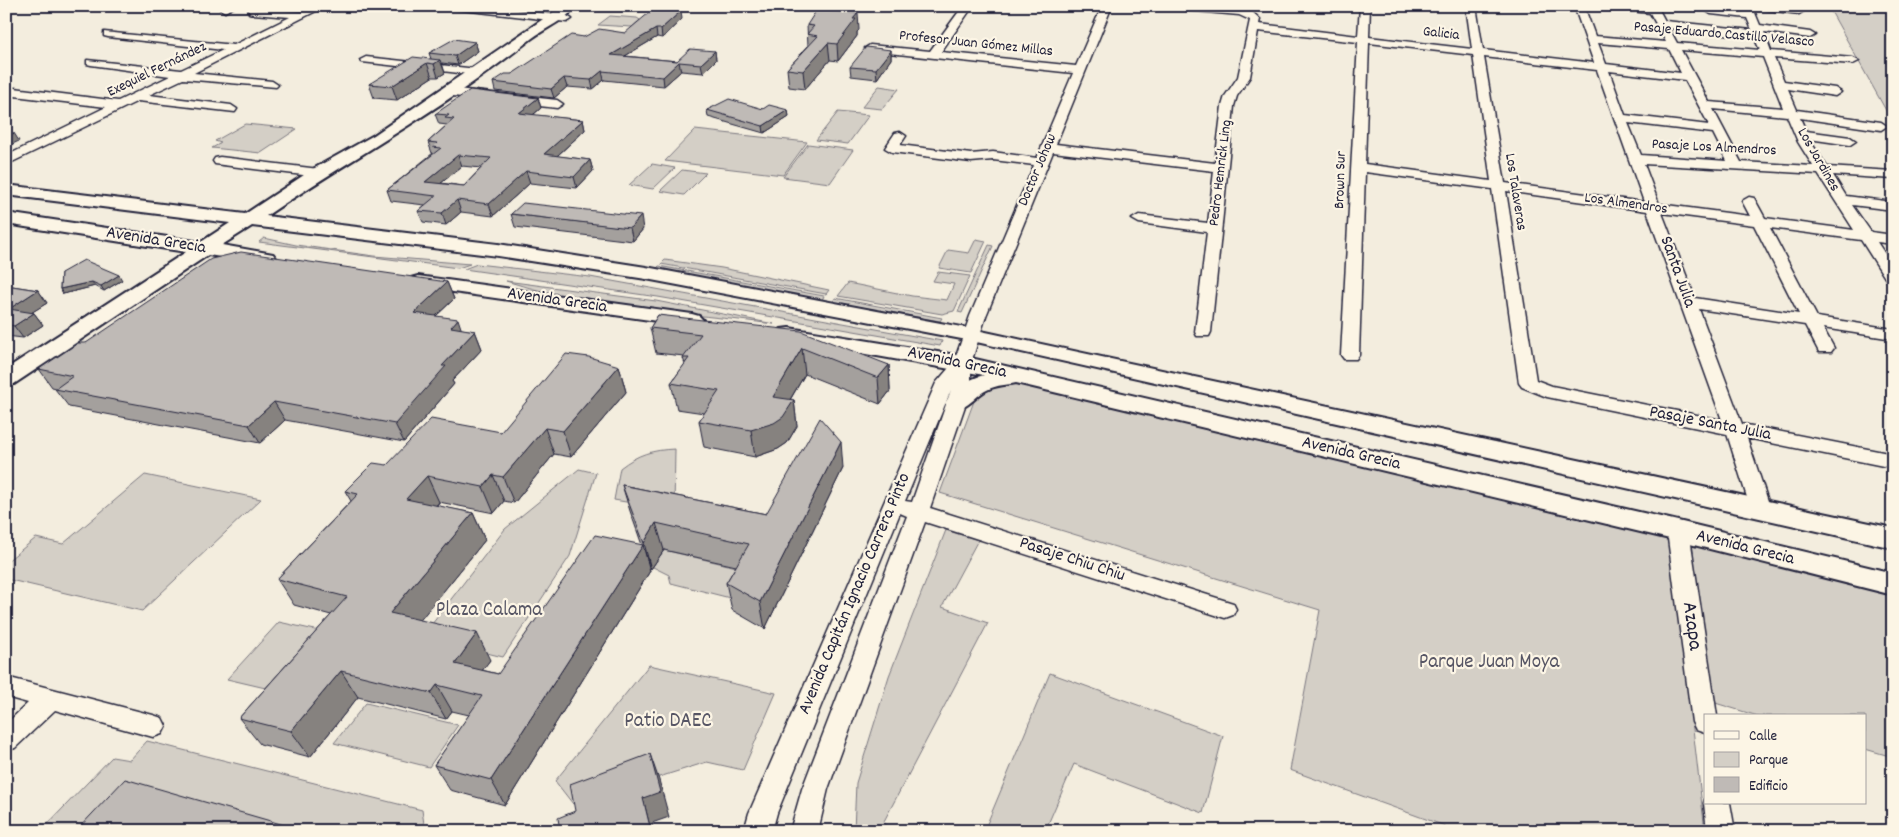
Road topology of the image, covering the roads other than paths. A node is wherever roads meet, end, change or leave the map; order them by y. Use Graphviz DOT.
graph roads {
  1 [pos="321,6"];
  2 [pos="453,6"];
  3 [pos="585,6"];
  4 [pos="968,6"];
  5 [pos="1107,6"];
  6 [pos="1172,6"];
  7 [pos="1365,6"];
  8 [pos="1471,6"];
  9 [pos="1579,6"];
  10 [pos="1614,6"];
  11 [pos="1653,8"];
  12 [pos="1751,9"];
  13 [pos="1711,10"];
  14 [pos="1799,10"];
  15 [pos="253,11"];
  16 [pos="1239,12"];
  17 [pos="564,14"];
  18 [pos="302,16"];
  19 [pos="1258,20"];
  20 [pos="1277,24"];
  21 [pos="1662,24"];
  22 [pos="1758,31"];
  23 [pos="108,34"];
  24 [pos="1810,34"];
  25 [pos="1591,39"];
  26 [pos="1364,41"];
  27 [pos="1674,46"];
  28 [pos="236,48"];
  29 [pos="870,48"];
  30 [pos="1478,53"];
  31 [pos="1768,54"];
  32 [pos="933,55"];
  33 [pos="366,60"];
  34 [pos="1854,61"];
  35 [pos="91,62"];
  36 [pos="1601,66"];
  37 [pos="1080,70"];
  38 [pos="477,72"];
  39 [pos="183,74"];
  40 [pos="1690,77"];
  41 [pos="1780,84"];
  42 [pos="272,85"];
  43 [pos="6,91"];
  44 [pos="448,92"];
  45 [pos="1835,92"];
  46 [pos="136,97"];
  47 [pos="557,104"];
  48 [pos="120,105"];
  49 [pos="1704,105"];
  50 [pos="231,109"];
  51 [pos="1792,112"];
  52 [pos="1620,118"];
  53 [pos="1881,126"];
  54 [pos="1718,130"];
  55 [pos="1800,134"];
  56 [pos="900,136"];
  57 [pos="380,138"];
  58 [pos="1850,141"];
  59 [pos="1047,147"];
  60 [pos="1635,160"];
  61 [pos="6,161"];
  62 [pos="220,161"];
  63 [pos="1040,162"];
  64 [pos="1736,165"];
  65 [pos="1358,167"];
  66 [pos="1221,168"];
  67 [pos="1822,170"];
  68 [pos="319,173"];
  69 [pos="1893,175"];
  70 [pos="1498,186"];
  71 [pos="6,190"];
  72 [pos="1840,199"];
  73 [pos="1749,202"];
  74 [pos="1893,206"];
  75 [pos="1653,207"];
  76 [pos="6,218"];
  77 [pos="1139,219"];
  78 [pos="256,221"];
  79 [pos="1759,222"];
  80 [pos="1214,228"];
  81 [pos="1865,236"];
  82 [pos="1893,240"];
  83 [pos="212,250"];
  84 [pos="1886,260"];
  85 [pos="287,261"];
  86 [pos="1893,278"];
  87 [pos="402,279"];
  88 [pos="1688,302"];
  89 [pos="1811,321"];
  90 [pos="713,323"];
  91 [pos="771,331"];
  92 [pos="1203,332"];
  93 [pos="972,334"];
  94 [pos="1893,334"];
  95 [pos="1825,348"];
  96 [pos="1350,355"];
  97 [pos="962,363"];
  98 [pos="1022,377"];
  99 [pos="6,379"];
  100 [pos="1528,383"];
  101 [pos="6,396"];
  102 [pos="957,403"];
  103 [pos="1735,430"];
  104 [pos="1893,461"];
  105 [pos="894,504"];
  106 [pos="1761,510"];
  107 [pos="920,511"];
  108 [pos="1678,531"];
  109 [pos="1893,538"];
  110 [pos="1893,584"];
  111 [pos="1225,610"];
  112 [pos="6,688"];
  113 [pos="50,699"];
  114 [pos="1704,715"];
  115 [pos="153,726"];
  116 [pos="6,740"];
  117 [pos="1717,804"];
  118 [pos="758,831"];
  119 [pos="804,831"];
  120 [pos="1721,831"];
  1 -- 18 [label="street, Exequiel Fernández"];
  2 -- 17 [label="street"];
  3 -- 17 [label="main road"];
  4 -- 32 [label="street"];
  5 -- 37 [label="street, Doctor Johow"];
  6 -- 16 [label="street, Galicia"];
  7 -- 26 [label="street, Brown Sur"];
  8 -- 30 [label="street, Los Talaveras"];
  9 -- 25 [label="street, Santa Julia"];
  10 -- 11 [label="street"];
  11 -- 21 [label="street"];
  12 -- 13 [label="street"];
  12 -- 14 [label="street"];
  12 -- 22 [label="street, Los Jardines"];
  15 -- 18 [label="street"];
  16 -- 19 [label="street, Galicia"];
  16 -- 20 [label="street, Galicia"];
  17 -- 38 [label="main road"];
  18 -- 28 [label="street, Exequiel Fernández"];
  19 -- 20 [label="street, Galicia"];
  19 -- 66 [label="street, Pedro Hemrick Ling"];
  20 -- 26 [label="street, Galicia"];
  21 -- 22 [label="street"];
  21 -- 27 [label="street"];
  22 -- 24 [label="street"];
  22 -- 31 [label="street, Los Jardines"];
  23 -- 28 [label="street"];
  25 -- 27 [label="street, Pasaje Eduardo Castillo Velasco"];
  25 -- 36 [label="street, Santa Julia"];
  26 -- 30 [label="street, Galicia"];
  26 -- 65 [label="street, Brown Sur"];
  27 -- 31 [label="street, Pasaje Eduardo Castillo Velasco"];
  27 -- 40 [label="street"];
  28 -- 39 [label="street, Exequiel Fernández"];
  29 -- 32 [label="street, Profesor Juan Gómez Millas"];
  30 -- 36 [label="street, Galicia"];
  30 -- 70 [label="street, Los Talaveras"];
  31 -- 34 [label="street, Pasaje Eduardo Castillo Velasco"];
  31 -- 41 [label="street, Los Jardines"];
  32 -- 37 [label="street, Profesor Juan Gómez Millas"];
  33 -- 38 [label="street"];
  35 -- 39 [label="street"];
  36 -- 40 [label="street"];
  36 -- 52 [label="street, Santa Julia"];
  37 -- 59 [label="street, Doctor Johow"];
  38 -- 44 [label="main road"];
  39 -- 42 [label="street"];
  39 -- 46 [label="street, Exequiel Fernández"];
  40 -- 49 [label="street"];
  41 -- 45 [label="street"];
  41 -- 51 [label="street, Los Jardines"];
  43 -- 48 [label="street"];
  44 -- 47 [label="street"];
  44 -- 57 [label="main road"];
  46 -- 48 [label="street, Exequiel Fernández"];
  46 -- 50 [label="street"];
  48 -- 61 [label="street, Exequiel Fernández"];
  49 -- 51 [label="street"];
  49 -- 54 [label="street"];
  51 -- 53 [label="street"];
  51 -- 55 [label="street, Los Jardines"];
  52 -- 54 [label="street"];
  52 -- 60 [label="street, Santa Julia"];
  54 -- 64 [label="street"];
  55 -- 58 [label="street"];
  55 -- 67 [label="street, Los Jardines"];
  56 -- 63 [label="street"];
  57 -- 68 [label="main road"];
  57 -- 78 [label="main road"];
  59 -- 63 [label="street, Doctor Johow"];
  59 -- 66 [label="street"];
  60 -- 64 [label="street, Pasaje Los Almendros"];
  60 -- 75 [label="street, Santa Julia"];
  62 -- 68 [label="street"];
  63 -- 93 [label="street, Doctor Johow"];
  64 -- 67 [label="street, Pasaje Los Almendros"];
  65 -- 70 [label="street, Los Almendros"];
  65 -- 96 [label="street, Brown Sur"];
  66 -- 80 [label="street, Pedro Hemrick Ling"];
  67 -- 69 [label="street"];
  67 -- 72 [label="street, Los Jardines"];
  68 -- 78 [label="main road"];
  69 -- 72 [label="street"];
  70 -- 75 [label="street, Los Almendros"];
  70 -- 100 [label="street, Los Talaveras"];
  71 -- 78 [label="main road, Avenida Grecia"];
  72 -- 74 [label="street"];
  72 -- 81 [label="street, Los Jardines"];
  73 -- 79 [label="street"];
  75 -- 79 [label="street, Los Almendros"];
  75 -- 88 [label="street, Santa Julia"];
  76 -- 83 [label="main road, Avenida Grecia"];
  77 -- 80 [label="street"];
  78 -- 83 [label="main road"];
  78 -- 93 [label="main road, Avenida Grecia"];
  79 -- 81 [label="street, Los Almendros"];
  79 -- 89 [label="street"];
  80 -- 92 [label="street, Pedro Hemrick Ling"];
  81 -- 82 [label="street, Los Almendros"];
  81 -- 84 [label="street, Los Jardines"];
  83 -- 85 [label="main road, Avenida Grecia"];
  83 -- 99 [label="main road"];
  83 -- 101 [label="main road"];
  84 -- 86 [label="street, Los Jardines"];
  87 -- 90 [label="main road, Avenida Grecia"];
  88 -- 89 [label="street"];
  88 -- 103 [label="street, Santa Julia"];
  89 -- 94 [label="street"];
  89 -- 95 [label="street"];
  91 -- 97 [label="main road, Avenida Grecia"];
  93 -- 97 [label="street, Avenida Capitán Ignacio Carrera Pinto"];
  93 -- 106 [label="main road, Avenida Grecia"];
  97 -- 98 [label="main road, Avenida Grecia"];
  97 -- 102 [label="street, Avenida Capitán Ignacio Carrera Pinto"];
  97 -- 105 [label="street, Avenida Capitán Ignacio Carrera Pinto"];
  98 -- 102 [label="main road"];
  98 -- 108 [label="main road, Avenida Grecia"];
  100 -- 103 [label="street, Pasaje Santa Julia"];
  102 -- 107 [label="street, Avenida Capitán Ignacio Carrera Pinto"];
  103 -- 104 [label="street, Pasaje Santa Julia"];
  103 -- 106 [label="street, Santa Julia"];
  105 -- 107 [label="street, Pasaje Chiu Chiu"];
  105 -- 118 [label="street, Avenida Capitán Ignacio Carrera Pinto"];
  106 -- 109 [label="main road, Avenida Grecia"];
  107 -- 111 [label="street, Pasaje Chiu Chiu"];
  107 -- 119 [label="street, Avenida Capitán Ignacio Carrera Pinto"];
  108 -- 110 [label="main road, Avenida Grecia"];
  108 -- 114 [label="street, Azapa"];
  112 -- 113 [label="street"];
  113 -- 115 [label="street"];
  113 -- 116 [label="street"];
  117 -- 120 [label="street"];
}
